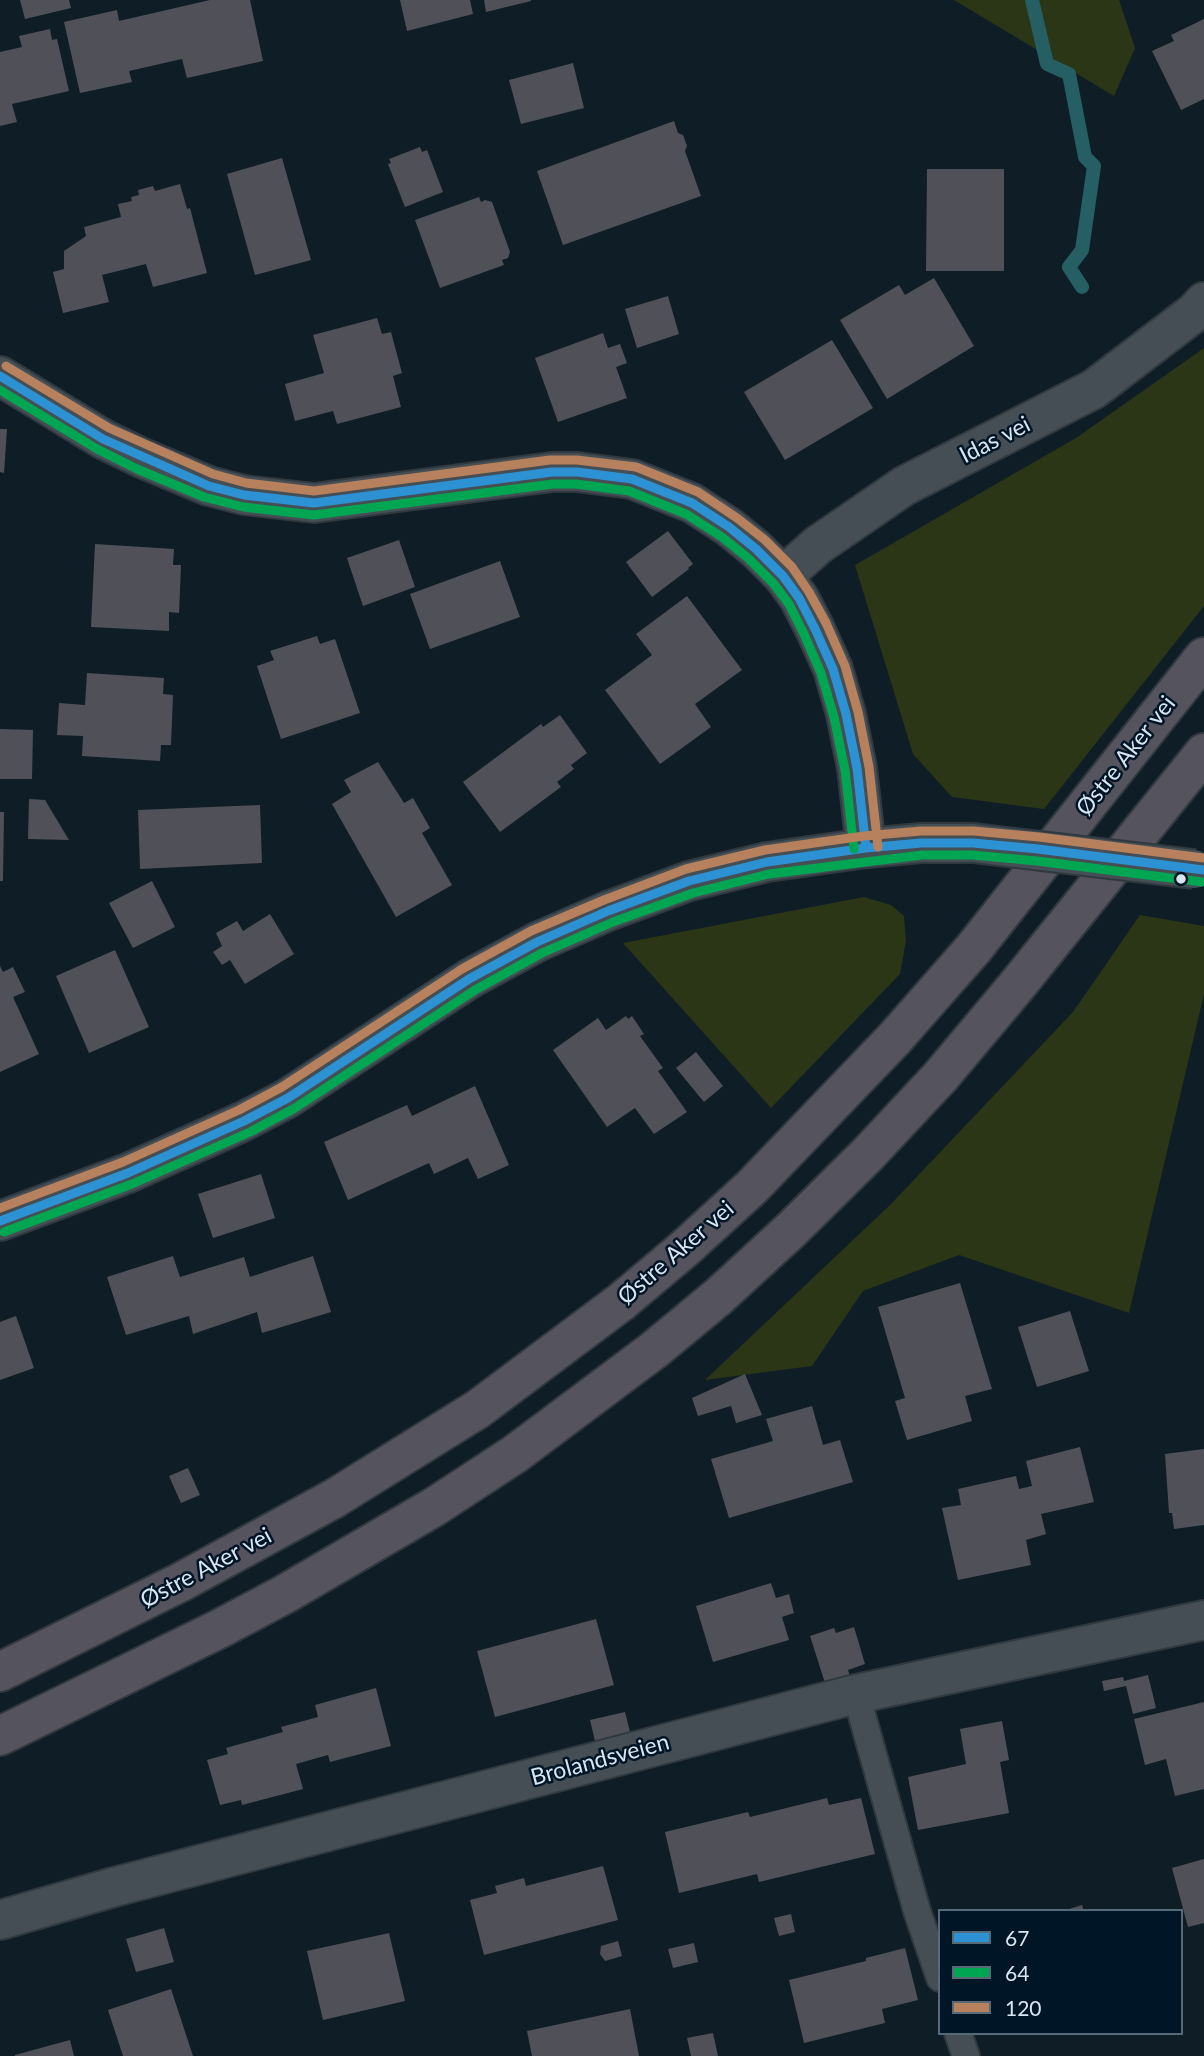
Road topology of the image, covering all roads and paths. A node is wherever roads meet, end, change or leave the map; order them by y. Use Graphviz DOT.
graph roads {
  1 [pos="1204,302"];
  2 [pos="0,376"];
  3 [pos="783,576"];
  4 [pos="1204,657"];
  5 [pos="1204,753"];
  6 [pos="866,848"];
  7 [pos="1199,869"];
  8 [pos="0,1221"];
  9 [pos="1204,1620"];
  10 [pos="0,1672"];
  11 [pos="856,1694"];
  12 [pos="0,1736"];
  13 [pos="0,1920"];
  14 [pos="938,1972"];
  15 [pos="959,2035"];
  16 [pos="966,2056"];
  1 -- 3 [label="street, Idas vei"];
  2 -- 3 [label="street"];
  3 -- 6 [label="street"];
  4 -- 10 [label="highway, Østre Aker vei"];
  5 -- 12 [label="highway"];
  6 -- 7 [label="street, bridge"];
  6 -- 8 [label="street"];
  9 -- 11 [label="street, Brolandsveien"];
  11 -- 13 [label="street, Brolandsveien"];
  11 -- 14 [label="lane"];
  15 -- 16 [label="lane"];
}
